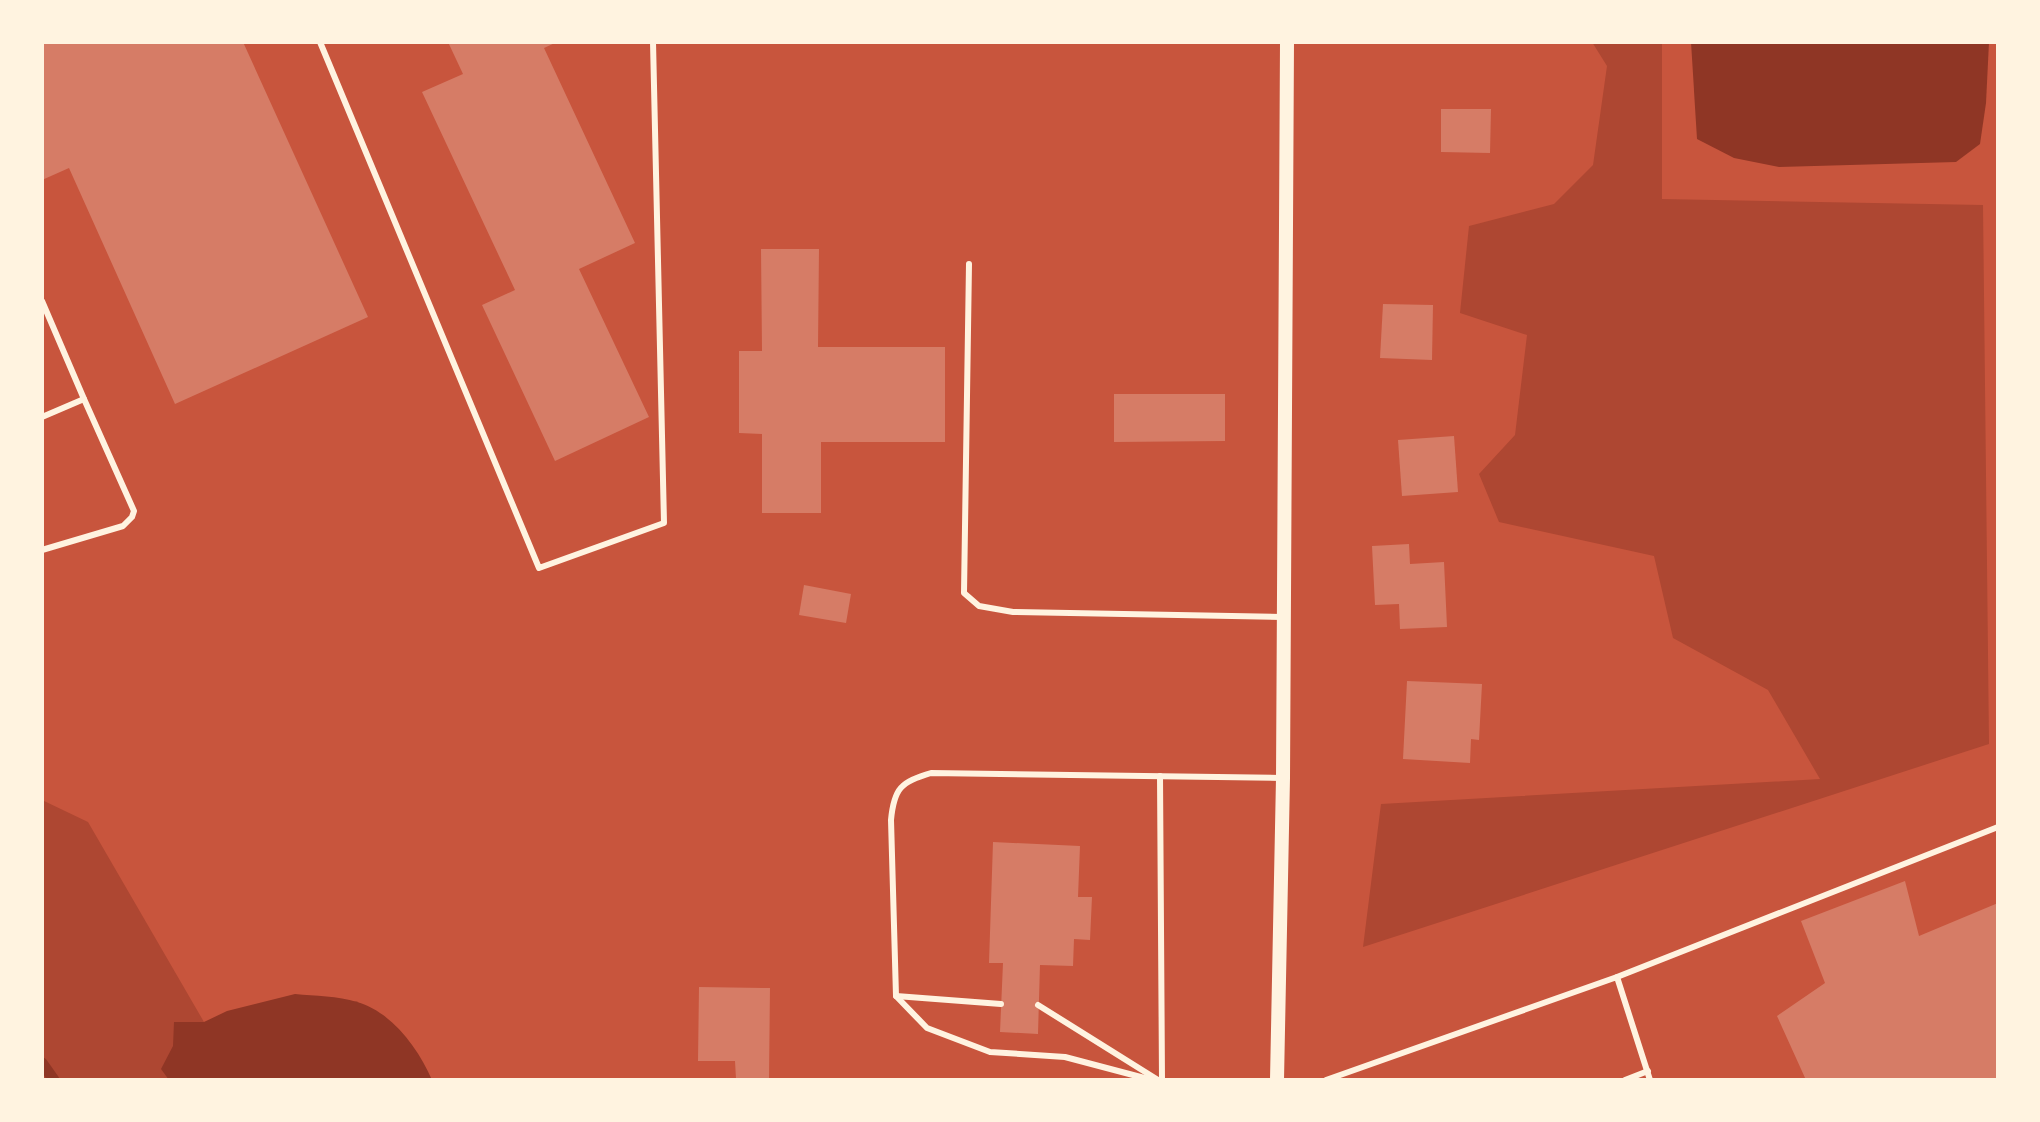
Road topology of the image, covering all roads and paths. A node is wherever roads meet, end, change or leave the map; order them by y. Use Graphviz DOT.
graph roads {
  1 [pos="320,42"];
  2 [pos="653,42"];
  3 [pos="1287,42"];
  4 [pos="969,264"];
  5 [pos="42,301"];
  6 [pos="84,399"];
  7 [pos="42,417"];
  8 [pos="42,550"];
  9 [pos="1284,617"];
  10 [pos="1160,776"];
  11 [pos="1283,778"];
  12 [pos="1998,827"];
  13 [pos="1617,977"];
  14 [pos="896,996"];
  15 [pos="1001,1004"];
  16 [pos="1038,1005"];
  17 [pos="1648,1071"];
  18 [pos="1157,1080"];
  19 [pos="1277,1080"];
  20 [pos="1326,1080"];
  21 [pos="1625,1080"];
  22 [pos="1650,1080"];
  1 -- 2 [label="lane"];
  3 -- 9 [label="street"];
  4 -- 9 [label="lane"];
  5 -- 6 [label="lane"];
  6 -- 7 [label="lane"];
  6 -- 8 [label="lane"];
  9 -- 11 [label="street"];
  10 -- 11 [label="lane"];
  10 -- 14 [label="lane"];
  10 -- 18 [label="lane"];
  11 -- 19 [label="street"];
  12 -- 13 [label="lane"];
  13 -- 17 [label="lane"];
  13 -- 20 [label="lane"];
  14 -- 15 [label="lane"];
  14 -- 18 [label="lane"];
  16 -- 18 [label="lane"];
  17 -- 21 [label="lane"];
  17 -- 22 [label="lane"];
}
